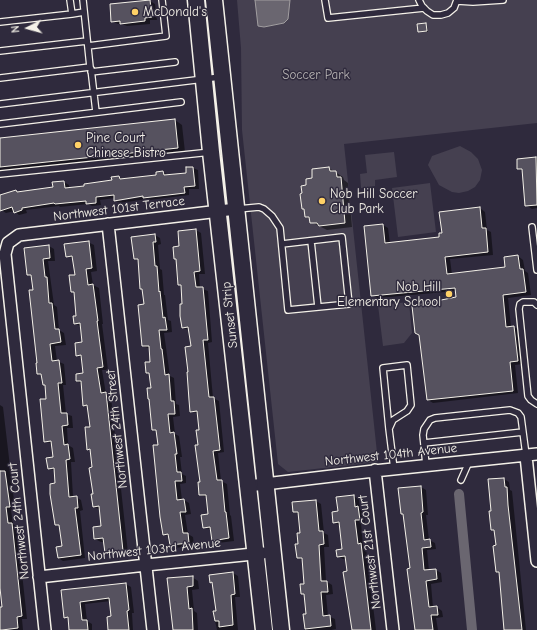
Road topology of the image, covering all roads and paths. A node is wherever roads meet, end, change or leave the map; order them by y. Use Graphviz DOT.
graph roads {
  1 [pos="70,0"];
  2 [pos="83,0"];
  3 [pos="90,0"];
  4 [pos="162,0"];
  5 [pos="196,0"];
  6 [pos="214,0"];
  7 [pos="325,0"];
  8 [pos="419,0"];
  9 [pos="457,0"];
  10 [pos="503,0"];
  11 [pos="481,1"];
  12 [pos="424,8"];
  13 [pos="84,12"];
  14 [pos="72,14"];
  15 [pos="0,22"];
  16 [pos="88,43"];
  17 [pos="0,51"];
  18 [pos="175,62"];
  19 [pos="91,69"];
  20 [pos="222,77"];
  21 [pos="0,78"];
  22 [pos="204,79"];
  23 [pos="94,94"];
  24 [pos="181,102"];
  25 [pos="0,104"];
  26 [pos="96,112"];
  27 [pos="0,124"];
  28 [pos="211,152"];
  29 [pos="0,174"];
  30 [pos="236,209"];
  31 [pos="218,211"];
  32 [pos="108,224"];
  33 [pos="532,227"];
  34 [pos="311,241"];
  35 [pos="8,242"];
  36 [pos="282,244"];
  37 [pos="537,270"];
  38 [pos="537,305"];
  39 [pos="318,307"];
  40 [pos="537,404"];
  41 [pos="389,429"];
  42 [pos="523,432"];
  43 [pos="424,443"];
  44 [pos="537,454"];
  45 [pos="526,456"];
  46 [pos="469,461"];
  47 [pos="426,465"];
  48 [pos="394,469"];
  49 [pos="375,470"];
  50 [pos="461,480"];
  51 [pos="266,484"];
  52 [pos="248,486"];
  53 [pos="273,552"];
  54 [pos="255,554"];
  55 [pos="537,561"];
  56 [pos="146,565"];
  57 [pos="39,577"];
  58 [pos="45,630"];
  59 [pos="153,630"];
  60 [pos="264,630"];
  61 [pos="282,630"];
  62 [pos="393,630"];
  1 -- 14 [label="lane"];
  2 -- 3 [label="lane"];
  2 -- 13 [label="lane"];
  4 -- 16 [label="lane"];
  5 -- 22 [label="street, Sunset Strip"];
  6 -- 20 [label="street, Sunset Strip"];
  7 -- 12 [label="lane"];
  8 -- 12 [label="lane"];
  9 -- 11 [label="lane"];
  9 -- 12 [label="lane"];
  10 -- 11 [label="lane"];
  13 -- 14 [label="lane"];
  13 -- 16 [label="lane"];
  14 -- 15 [label="lane"];
  16 -- 17 [label="lane"];
  16 -- 19 [label="lane"];
  18 -- 19 [label="lane"];
  19 -- 21 [label="lane"];
  19 -- 23 [label="lane"];
  20 -- 22 [label="lane"];
  20 -- 30 [label="street, Sunset Strip"];
  22 -- 23 [label="lane"];
  22 -- 28 [label="street, Sunset Strip"];
  23 -- 25 [label="lane"];
  23 -- 26 [label="lane"];
  24 -- 26 [label="lane"];
  26 -- 27 [label="lane"];
  28 -- 29 [label="lane"];
  28 -- 31 [label="street, Sunset Strip"];
  30 -- 31 [label="street, Northwest 101st Terrace"];
  30 -- 36 [label="lane"];
  30 -- 51 [label="street, Sunset Strip"];
  31 -- 32 [label="street, Northwest 101st Terrace"];
  31 -- 52 [label="street, Sunset Strip"];
  32 -- 35 [label="street, Northwest 101st Terrace"];
  32 -- 56 [label="street, Northwest 24th Street"];
  33 -- 37 [label="lane"];
  34 -- 36 [label="lane"];
  34 -- 39 [label="lane"];
  34 -- 39 [label="lane"];
  35 -- 57 [label="street, Northwest 24th Court"];
  36 -- 39 [label="lane"];
  38 -- 40 [label="lane"];
  41 -- 41 [label="lane"];
  41 -- 48 [label="lane"];
  42 -- 43 [label="lane"];
  42 -- 43 [label="lane"];
  42 -- 45 [label="lane"];
  43 -- 47 [label="lane"];
  44 -- 45 [label="street, Northwest 104th Avenue"];
  45 -- 46 [label="street, Northwest 104th Avenue"];
  45 -- 55 [label="street"];
  46 -- 47 [label="street, Northwest 104th Avenue"];
  46 -- 50 [label="lane"];
  47 -- 48 [label="street, Northwest 104th Avenue"];
  48 -- 49 [label="street, Northwest 104th Avenue"];
  49 -- 51 [label="street, Northwest 104th Avenue"];
  49 -- 62 [label="street, Northwest 21st Court"];
  51 -- 52 [label="street, Northwest 104th Avenue"];
  51 -- 53 [label="street, Sunset Strip"];
  52 -- 54 [label="street, Sunset Strip"];
  53 -- 54 [label="street, Northwest 103rd Avenue"];
  53 -- 61 [label="street, Sunset Strip"];
  54 -- 56 [label="street, Northwest 103rd Avenue"];
  54 -- 60 [label="street, Sunset Strip"];
  56 -- 57 [label="street, Northwest 103rd Avenue"];
  56 -- 59 [label="street, Northwest 24th Street"];
  57 -- 58 [label="street, Northwest 24th Court"];
}
